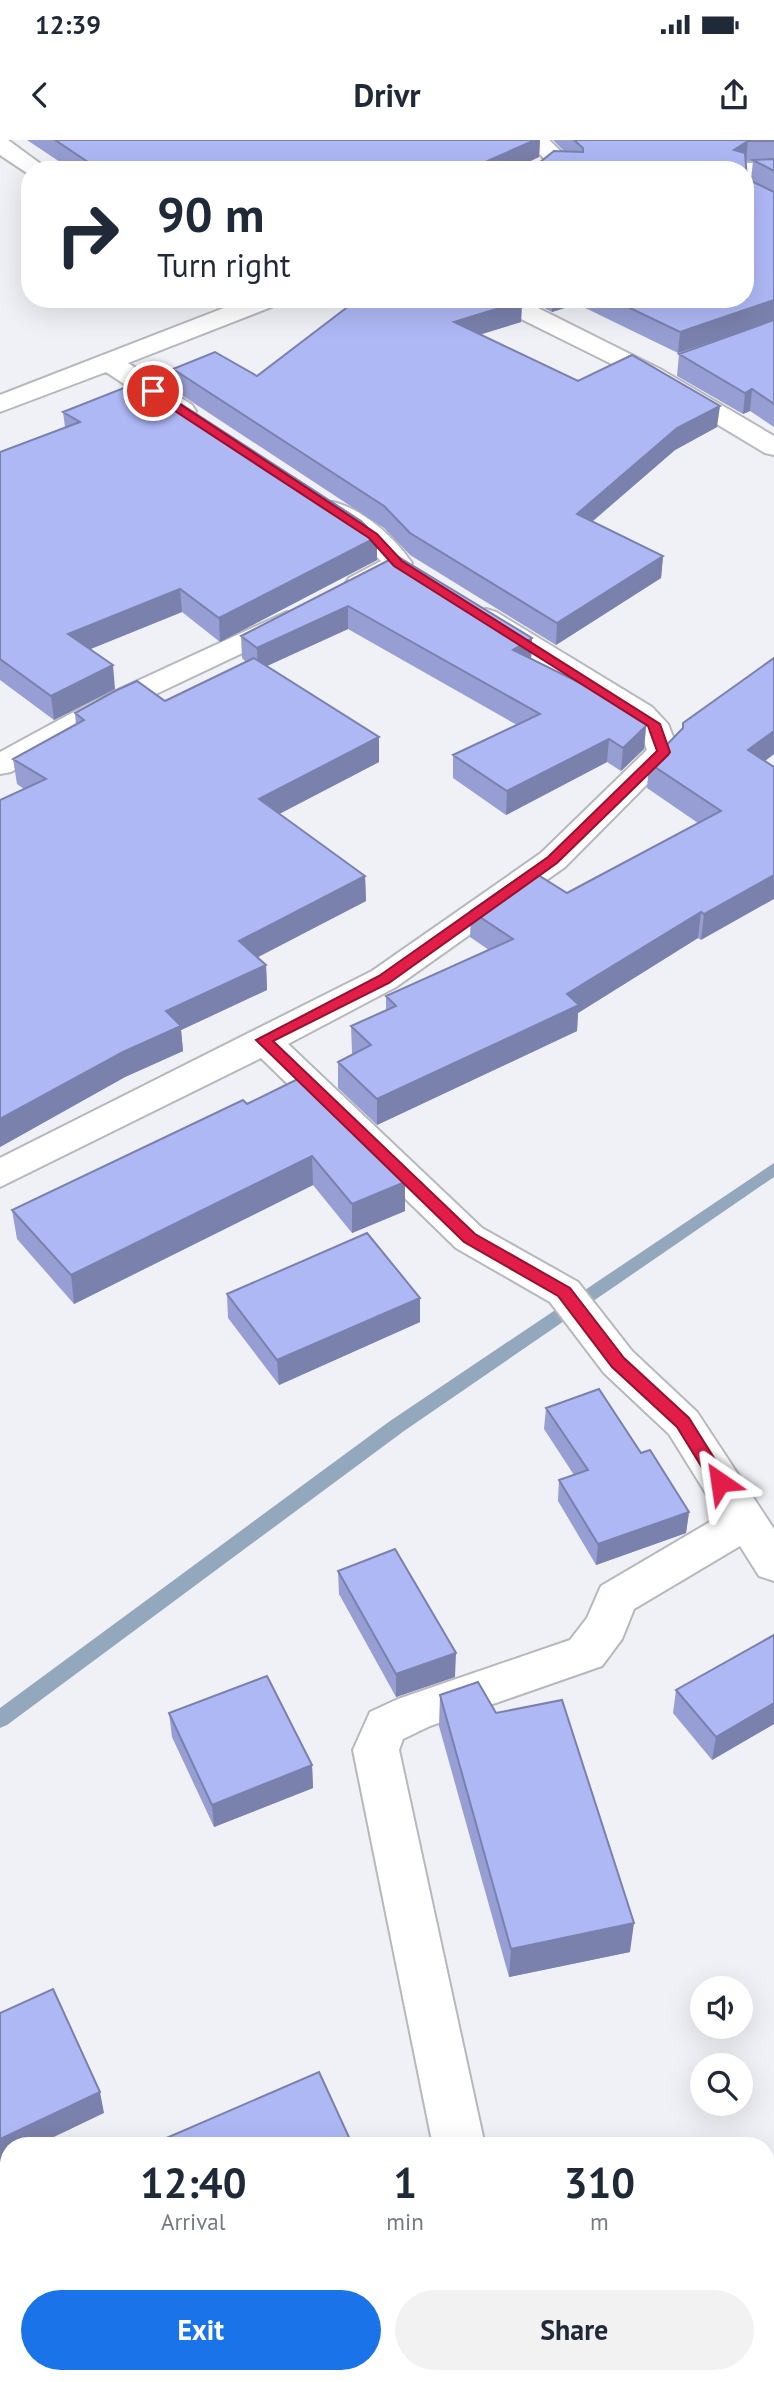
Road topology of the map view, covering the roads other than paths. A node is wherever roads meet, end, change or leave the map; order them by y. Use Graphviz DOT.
graph roads {
  1 [pos="536,140"];
  2 [pos="0,145"];
  3 [pos="24,161"];
  4 [pos="559,161"];
  5 [pos="754,170"];
  6 [pos="774,170"];
  7 [pos="247,308"];
  8 [pos="518,308"];
  9 [pos="109,362"];
  10 [pos="675,364"];
  11 [pos="651,374"];
  12 [pos="0,404"];
  13 [pos="201,423"];
  14 [pos="774,447"];
  15 [pos="316,498"];
  16 [pos="467,606"];
  17 [pos="0,765"];
  18 [pos="263,1040"];
  19 [pos="0,1174"];
  20 [pos="745,1522"];
  21 [pos="774,1564"];
  22 [pos="457,2137"];
  1 -- 4 [label="street"];
  2 -- 3 [label="street"];
  5 -- 6 [label="street"];
  7 -- 9 [label="street"];
  8 -- 11 [label="street"];
  9 -- 12 [label="street"];
  9 -- 13 [label="street"];
  10 -- 11 [label="street"];
  11 -- 14 [label="street"];
  15 -- 17 [label="street"];
  16 -- 18 [label="street"];
  18 -- 19 [label="street"];
  18 -- 20 [label="street"];
  20 -- 21 [label="street"];
  20 -- 22 [label="street"];
}
